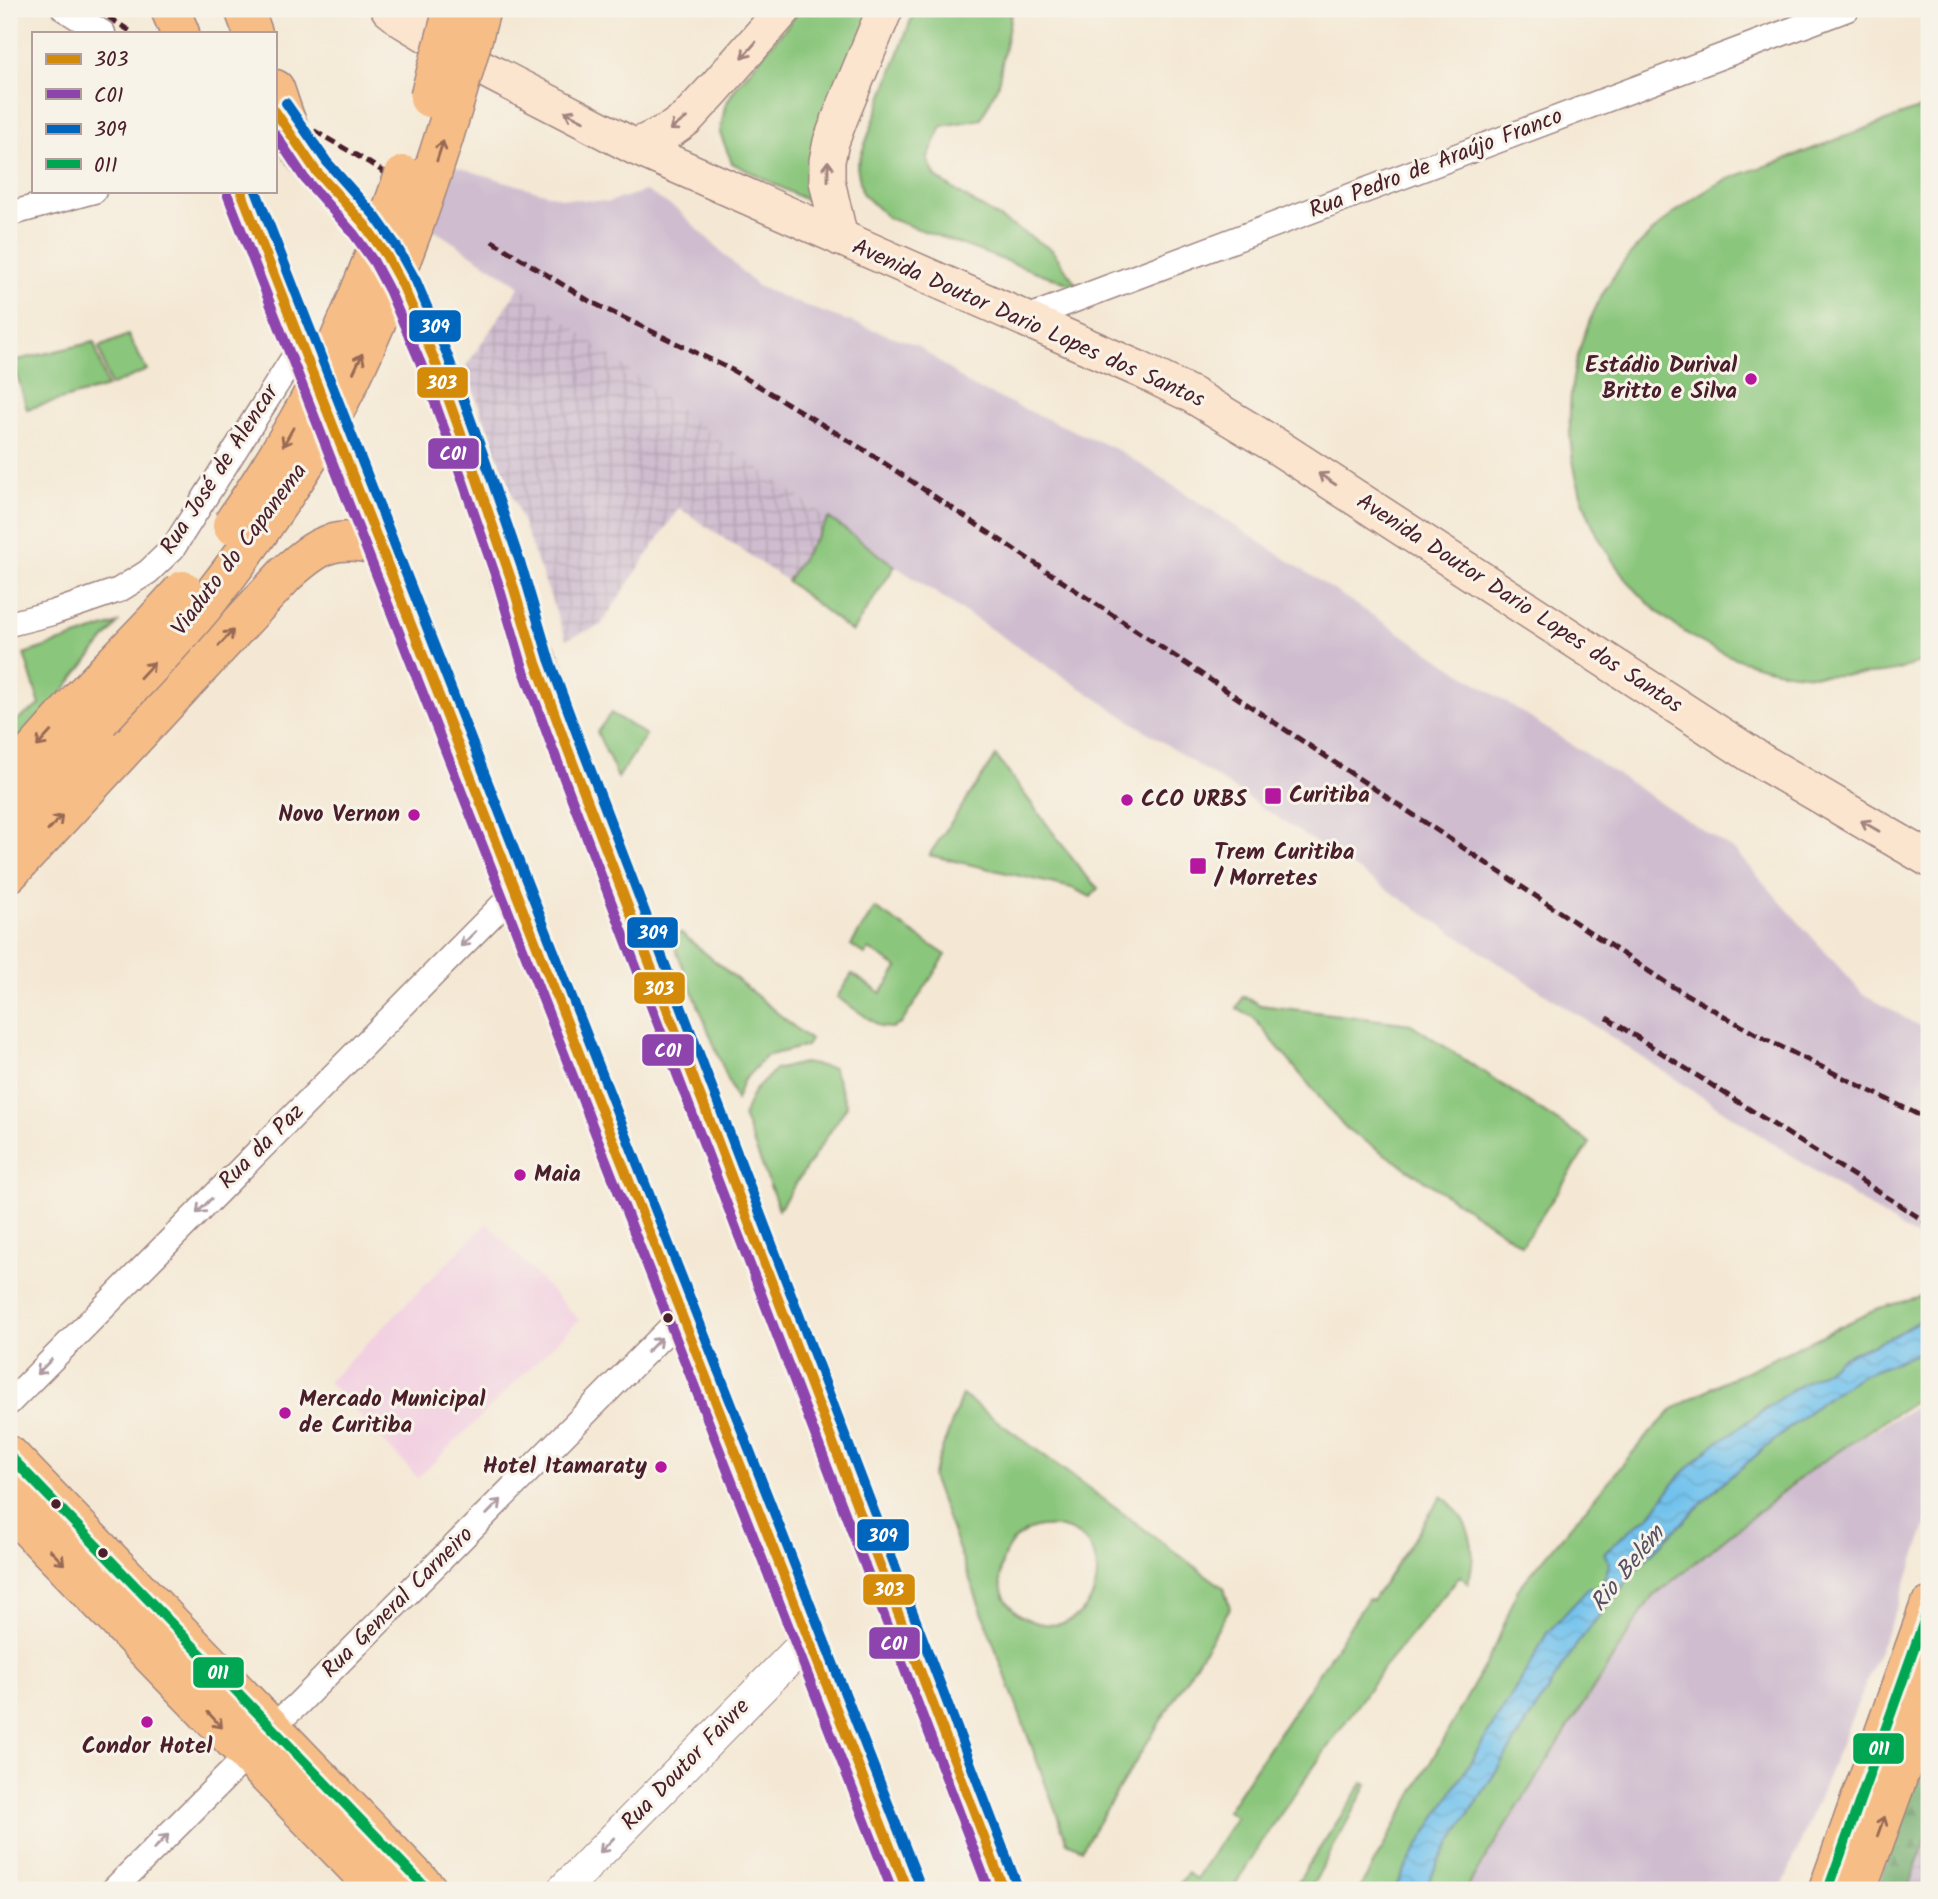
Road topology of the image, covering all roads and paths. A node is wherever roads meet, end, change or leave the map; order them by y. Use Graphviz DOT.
graph roads {
  1 [pos="64,9"];
  2 [pos="170,9"];
  3 [pos="244,9"];
  4 [pos="389,9"];
  5 [pos="453,9"];
  6 [pos="481,9"];
  7 [pos="784,9"];
  8 [pos="885,9"];
  9 [pos="1847,9"];
  10 [pos="101,32"];
  11 [pos="180,32"];
  12 [pos="253,32"];
  13 [pos="276,91"];
  14 [pos="635,147"];
  15 [pos="90,192"];
  16 [pos="242,192"];
  17 [pos="9,214"];
  18 [pos="840,238"];
  19 [pos="1024,319"];
  20 [pos="302,344"];
  21 [pos="381,546"];
  22 [pos="9,624"];
  23 [pos="90,710"];
  24 [pos="9,779"];
  25 [pos="9,821"];
  26 [pos="1929,859"];
  27 [pos="9,873"];
  28 [pos="516,891"];
  29 [pos="682,1316"];
  30 [pos="9,1403"];
  31 [pos="9,1455"];
  32 [pos="9,1508"];
  33 [pos="1929,1607"];
  34 [pos="809,1639"];
  35 [pos="1929,1692"];
  36 [pos="1902,1727"];
  37 [pos="259,1741"];
  38 [pos="113,1890"];
  39 [pos="378,1890"];
  40 [pos="428,1890"];
  41 [pos="563,1890"];
  42 [pos="907,1890"];
  43 [pos="1004,1890"];
  44 [pos="1828,1890"];
  45 [pos="1857,1890"];
  1 -- 10 [label="street"];
  2 -- 11 [label="main road"];
  3 -- 12 [label="main road"];
  14 -- 4 [label="main road, Avenida Doutor Dario Lopes dos Santos, one-way"];
  5 -- 23 [label="main road, Viaduto do Capanema, one-way, bridge"];
  23 -- 6 [label="main road, Viaduto do Capanema, one-way, bridge"];
  7 -- 14 [label="main road, one-way"];
  18 -- 8 [label="main road, one-way"];
  9 -- 19 [label="street, Rua Pedro de Araújo Franco"];
  13 -- 43 [label="main road"];
  14 -- 18 [label="main road, Avenida Doutor Dario Lopes dos Santos"];
  15 -- 17 [label="street"];
  16 -- 20 [label="main road"];
  18 -- 19 [label="main road, Avenida Doutor Dario Lopes dos Santos"];
  26 -- 19 [label="main road, Avenida Doutor Dario Lopes dos Santos, one-way"];
  20 -- 21 [label="main road"];
  20 -- 22 [label="street, Rua José de Alencar"];
  27 -- 21 [label="main road, one-way"];
  21 -- 28 [label="main road"];
  23 -- 24 [label="main road, one-way"];
  23 -- 25 [label="main road"];
  28 -- 29 [label="main road"];
  28 -- 30 [label="street, Rua da Paz, one-way"];
  29 -- 34 [label="main road"];
  37 -- 29 [label="street, Rua General Carneiro, one-way"];
  31 -- 37 [label="main road"];
  32 -- 37 [label="main road, one-way"];
  33 -- 36 [label="main road"];
  34 -- 41 [label="street, Rua Doutor Faivre, one-way"];
  34 -- 42 [label="main road"];
  35 -- 36 [label="main road"];
  36 -- 44 [label="main road"];
  45 -- 36 [label="main road, one-way"];
  38 -- 37 [label="street, Rua General Carneiro, one-way"];
  37 -- 39 [label="main road"];
  37 -- 40 [label="main road"];
}
